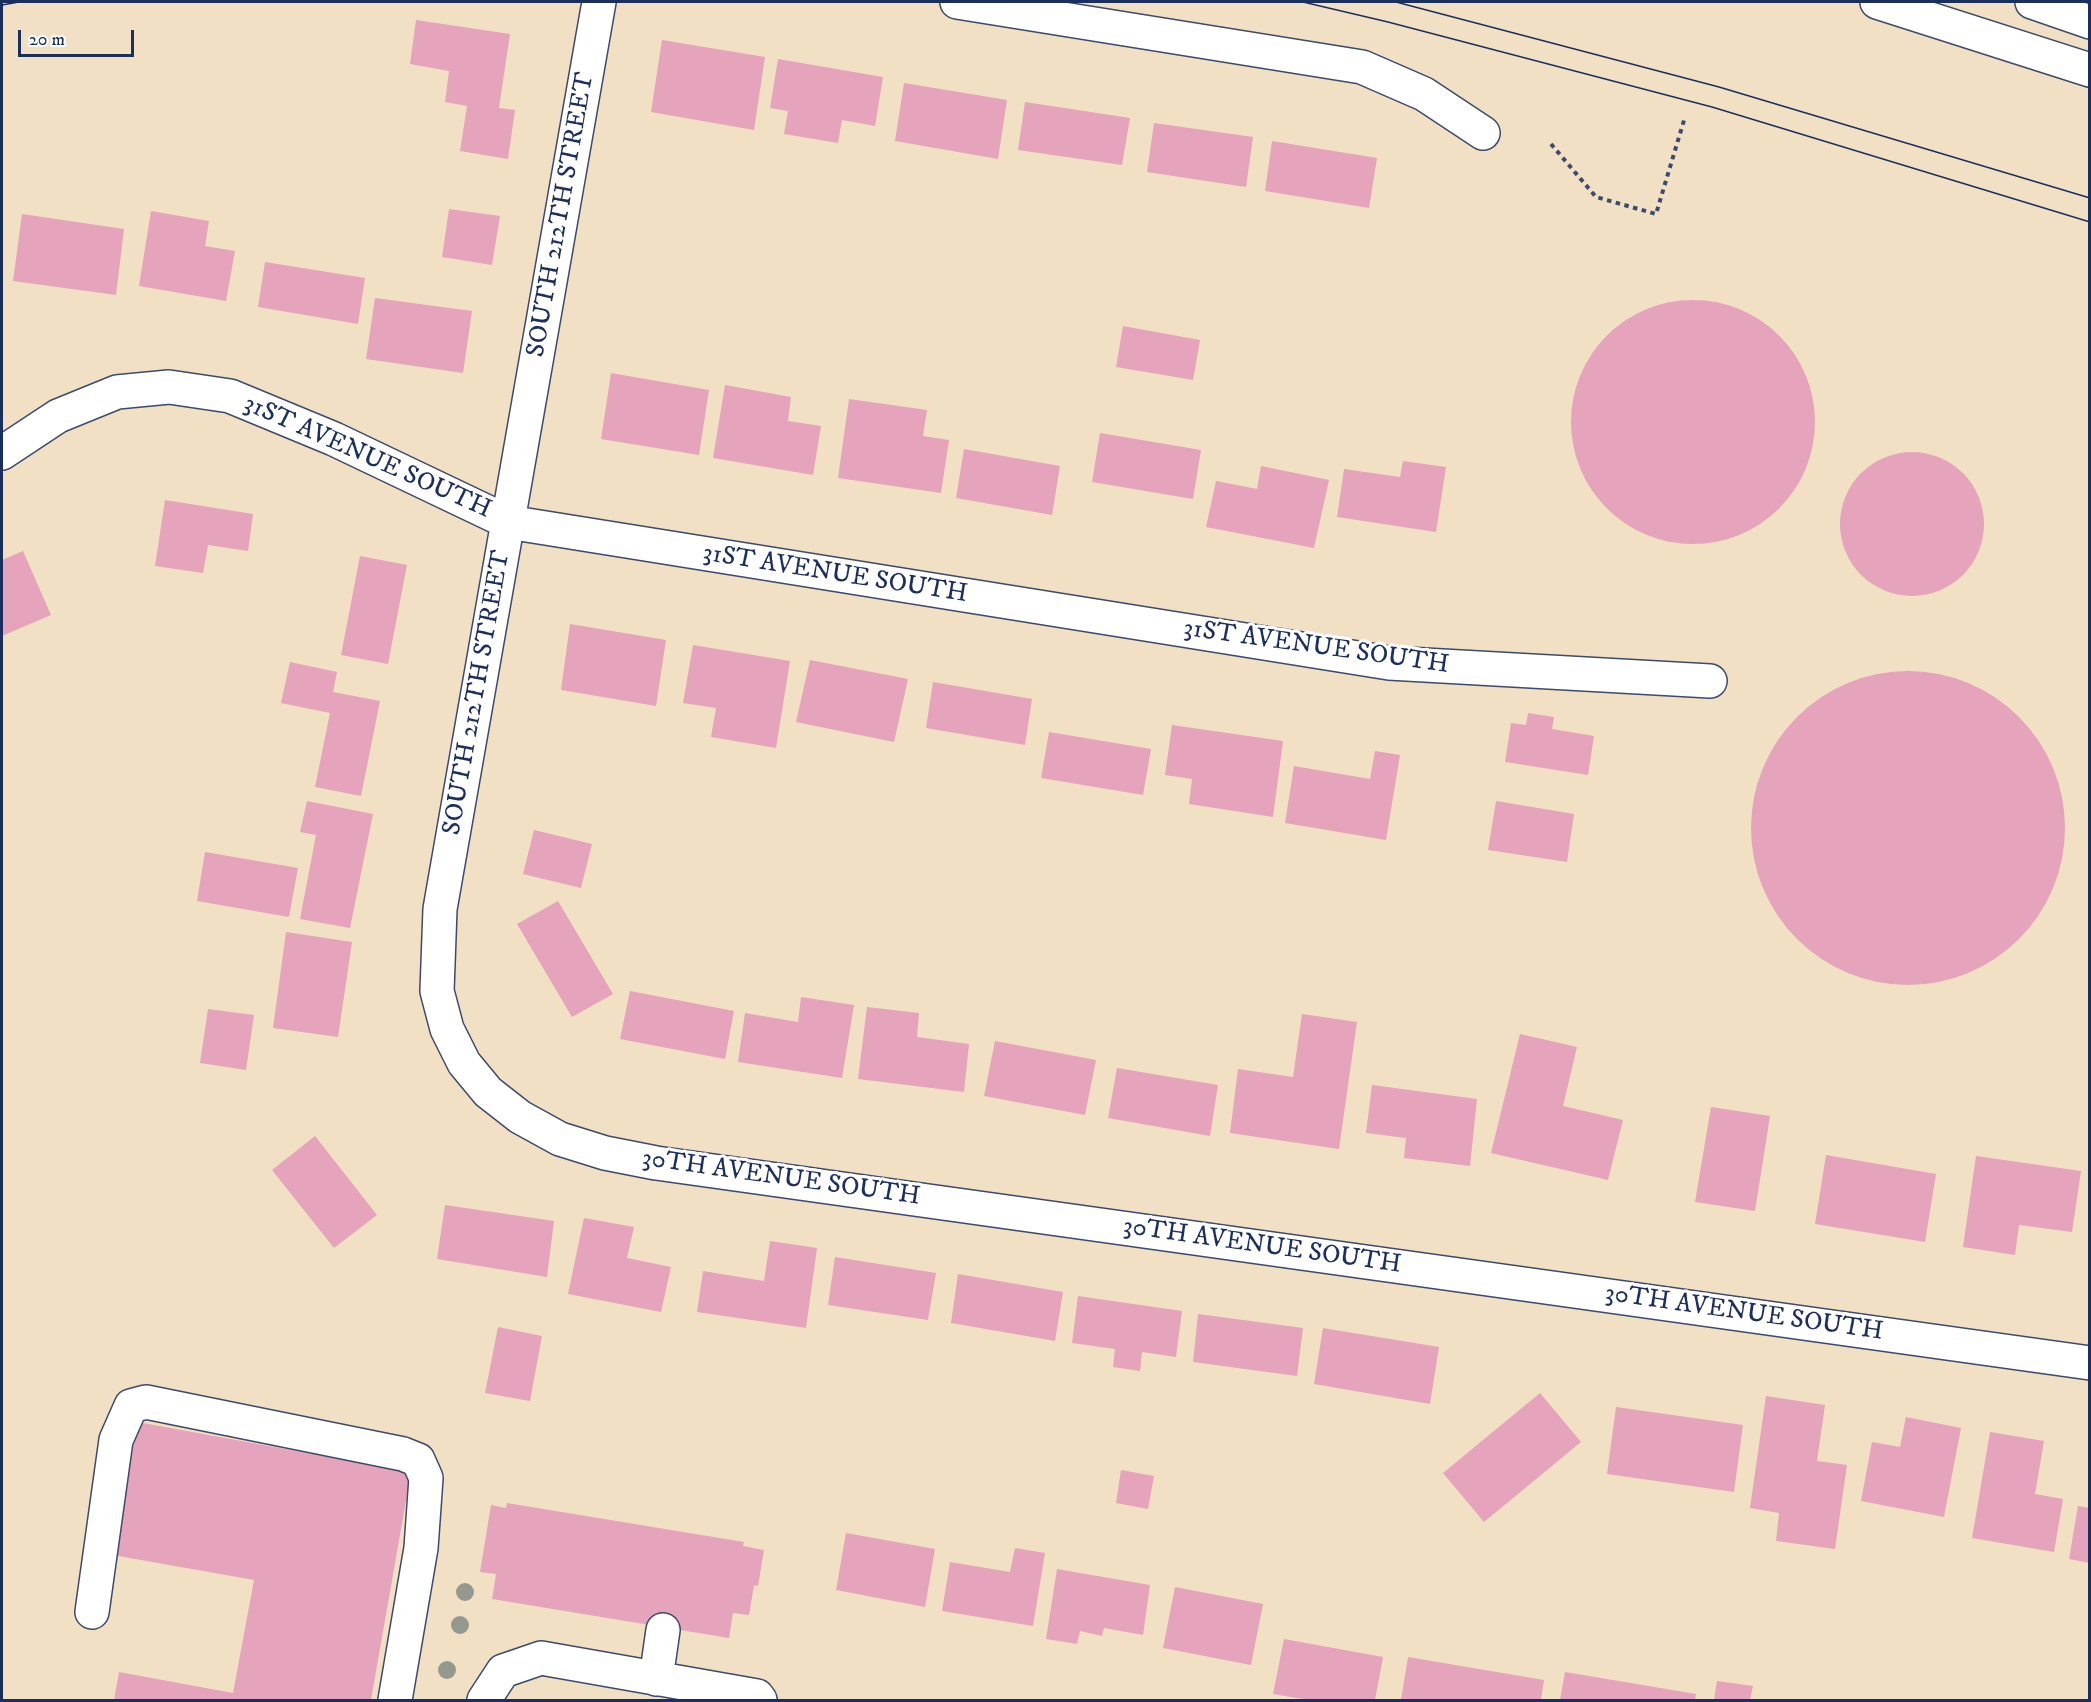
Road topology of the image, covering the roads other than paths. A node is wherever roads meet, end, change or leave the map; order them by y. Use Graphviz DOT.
graph roads {
  1 [pos="599,2"];
  2 [pos="957,2"];
  3 [pos="1877,2"];
  4 [pos="2032,2"];
  5 [pos="2090,22"];
  6 [pos="2090,70"];
  7 [pos="1484,133"];
  8 [pos="2,453"];
  9 [pos="508,522"];
  10 [pos="1710,681"];
  11 [pos="464,1063"];
  12 [pos="2090,1363"];
  13 [pos="92,1612"];
  14 [pos="663,1630"];
  15 [pos="656,1678"];
  16 [pos="394,1701"];
  17 [pos="484,1701"];
  18 [pos="760,1701"];
  1 -- 9 [label="main road, SOUTH 212TH STREET"];
  2 -- 7 [label="main road"];
  3 -- 6 [label="main road"];
  4 -- 5 [label="main road"];
  8 -- 9 [label="main road, 31ST AVENUE SOUTH"];
  9 -- 10 [label="main road, 31ST AVENUE SOUTH"];
  9 -- 11 [label="main road, SOUTH 212TH STREET"];
  11 -- 12 [label="main road, 30TH AVENUE SOUTH"];
  13 -- 16 [label="main road"];
  14 -- 15 [label="main road"];
  15 -- 17 [label="main road"];
  15 -- 18 [label="main road"];
}
